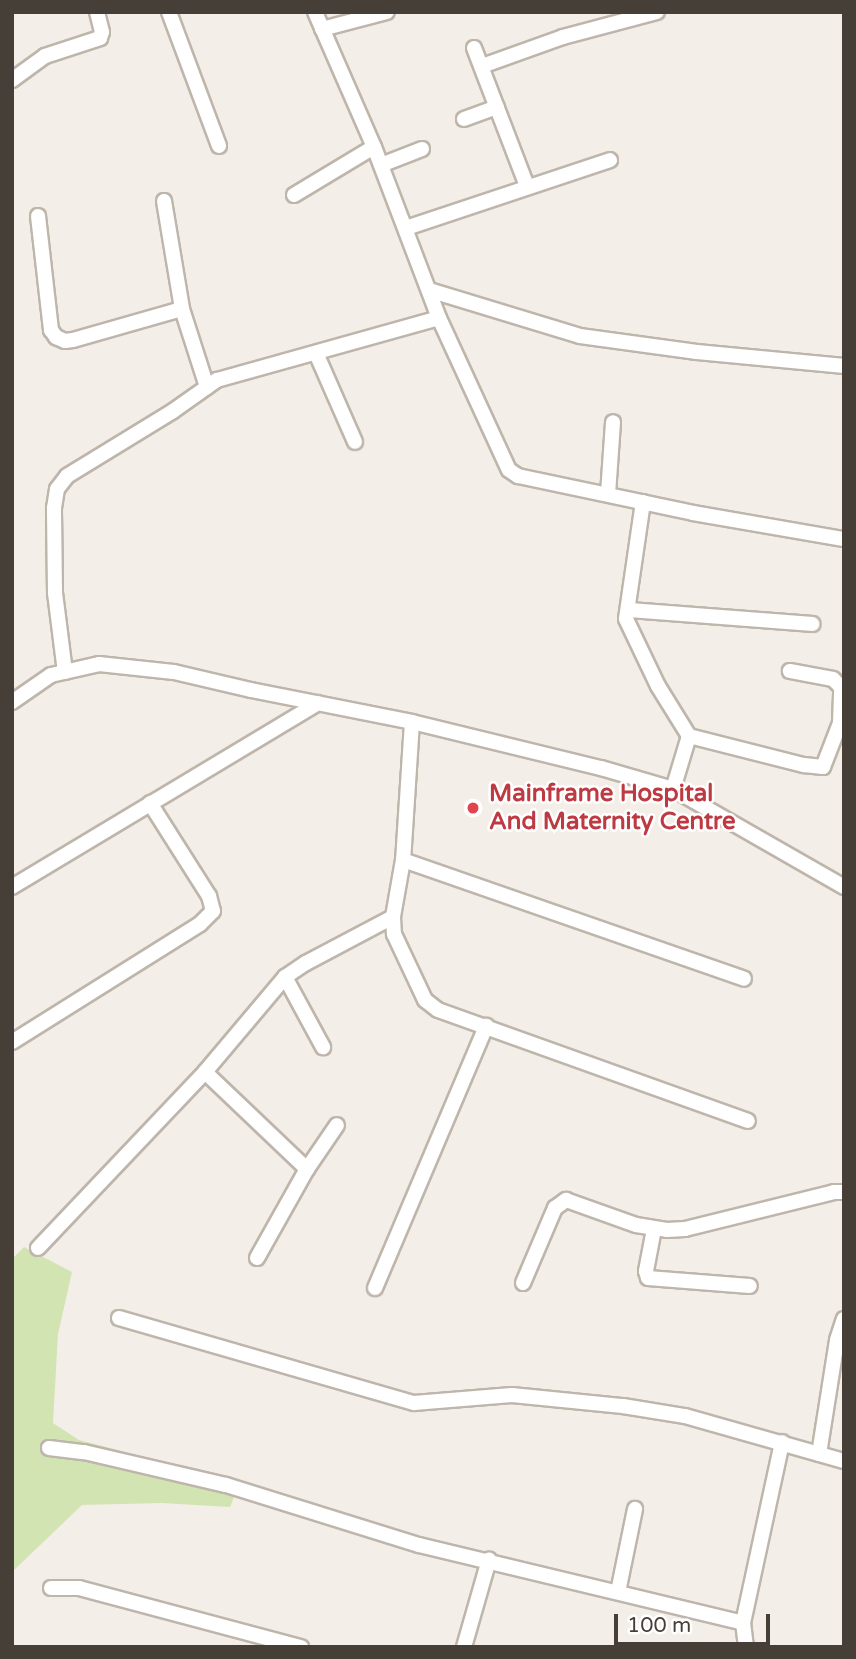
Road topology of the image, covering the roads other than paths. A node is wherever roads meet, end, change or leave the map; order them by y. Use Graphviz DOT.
graph roads {
  1 [pos="97,12"];
  2 [pos="169,12"];
  3 [pos="315,12"];
  4 [pos="387,12"];
  5 [pos="657,12"];
  6 [pos="322,29"];
  7 [pos="474,48"];
  8 [pos="482,66"];
  9 [pos="12,79"];
  10 [pos="497,107"];
  11 [pos="464,119"];
  12 [pos="219,146"];
  13 [pos="374,147"];
  14 [pos="422,149"];
  15 [pos="610,160"];
  16 [pos="381,165"];
  17 [pos="527,186"];
  18 [pos="293,195"];
  19 [pos="164,201"];
  20 [pos="38,216"];
  21 [pos="406,229"];
  22 [pos="429,290"];
  23 [pos="182,309"];
  24 [pos="439,318"];
  25 [pos="316,353"];
  26 [pos="844,366"];
  27 [pos="207,387"];
  28 [pos="613,422"];
  29 [pos="355,442"];
  30 [pos="608,494"];
  31 [pos="643,502"];
  32 [pos="844,539"];
  33 [pos="629,610"];
  34 [pos="812,624"];
  35 [pos="790,671"];
  36 [pos="65,672"];
  37 [pos="12,702"];
  38 [pos="318,703"];
  39 [pos="412,722"];
  40 [pos="689,736"];
  41 [pos="673,789"];
  42 [pos="150,803"];
  43 [pos="403,860"];
  44 [pos="12,887"];
  45 [pos="844,887"];
  46 [pos="393,917"];
  47 [pos="285,977"];
  48 [pos="744,979"];
  49 [pos="485,1026"];
  50 [pos="12,1042"];
  51 [pos="323,1047"];
  52 [pos="205,1072"];
  53 [pos="748,1121"];
  54 [pos="337,1125"];
  55 [pos="307,1169"];
  56 [pos="844,1192"];
  57 [pos="654,1229"];
  58 [pos="38,1248"];
  59 [pos="257,1258"];
  60 [pos="523,1283"];
  61 [pos="750,1286"];
  62 [pos="375,1288"];
  63 [pos="118,1318"];
  64 [pos="844,1318"];
  65 [pos="782,1442"];
  66 [pos="49,1448"];
  67 [pos="818,1454"];
  68 [pos="844,1461"];
  69 [pos="635,1509"];
  70 [pos="489,1560"];
  71 [pos="51,1588"];
  72 [pos="618,1592"];
  73 [pos="743,1623"];
  74 [pos="301,1647"];
  75 [pos="464,1647"];
  76 [pos="746,1647"];
  1 -- 9 [label="street"];
  2 -- 12 [label="street"];
  3 -- 6 [label="street"];
  4 -- 6 [label="street"];
  5 -- 8 [label="street"];
  6 -- 13 [label="street"];
  7 -- 8 [label="street"];
  8 -- 10 [label="street"];
  10 -- 11 [label="street"];
  10 -- 17 [label="street"];
  13 -- 16 [label="street"];
  13 -- 18 [label="street"];
  14 -- 16 [label="street"];
  15 -- 17 [label="street"];
  16 -- 21 [label="street"];
  17 -- 21 [label="street"];
  19 -- 23 [label="street"];
  20 -- 23 [label="street"];
  21 -- 22 [label="street"];
  22 -- 24 [label="street"];
  22 -- 26 [label="street"];
  23 -- 27 [label="street"];
  24 -- 25 [label="street"];
  24 -- 30 [label="street"];
  25 -- 27 [label="street"];
  25 -- 29 [label="street"];
  27 -- 36 [label="street"];
  28 -- 30 [label="street"];
  30 -- 31 [label="street"];
  31 -- 32 [label="street"];
  31 -- 33 [label="street"];
  33 -- 34 [label="street"];
  33 -- 40 [label="street"];
  35 -- 40 [label="street"];
  36 -- 37 [label="street"];
  36 -- 38 [label="street"];
  38 -- 39 [label="street"];
  38 -- 42 [label="street"];
  39 -- 41 [label="street"];
  39 -- 43 [label="street"];
  40 -- 41 [label="street"];
  41 -- 45 [label="street"];
  42 -- 44 [label="street"];
  42 -- 50 [label="street"];
  43 -- 46 [label="street"];
  43 -- 48 [label="street"];
  46 -- 47 [label="street"];
  46 -- 49 [label="street"];
  47 -- 51 [label="street"];
  47 -- 52 [label="street"];
  49 -- 53 [label="street"];
  49 -- 62 [label="street"];
  52 -- 55 [label="street"];
  52 -- 58 [label="street"];
  54 -- 55 [label="street"];
  55 -- 59 [label="street"];
  56 -- 57 [label="street"];
  57 -- 60 [label="street"];
  57 -- 61 [label="street"];
  63 -- 65 [label="street"];
  64 -- 67 [label="street"];
  65 -- 67 [label="street"];
  65 -- 73 [label="street"];
  66 -- 70 [label="street"];
  67 -- 68 [label="street"];
  69 -- 72 [label="street"];
  70 -- 72 [label="street"];
  70 -- 75 [label="street"];
  71 -- 74 [label="street"];
  72 -- 73 [label="street"];
  73 -- 76 [label="street"];
}
